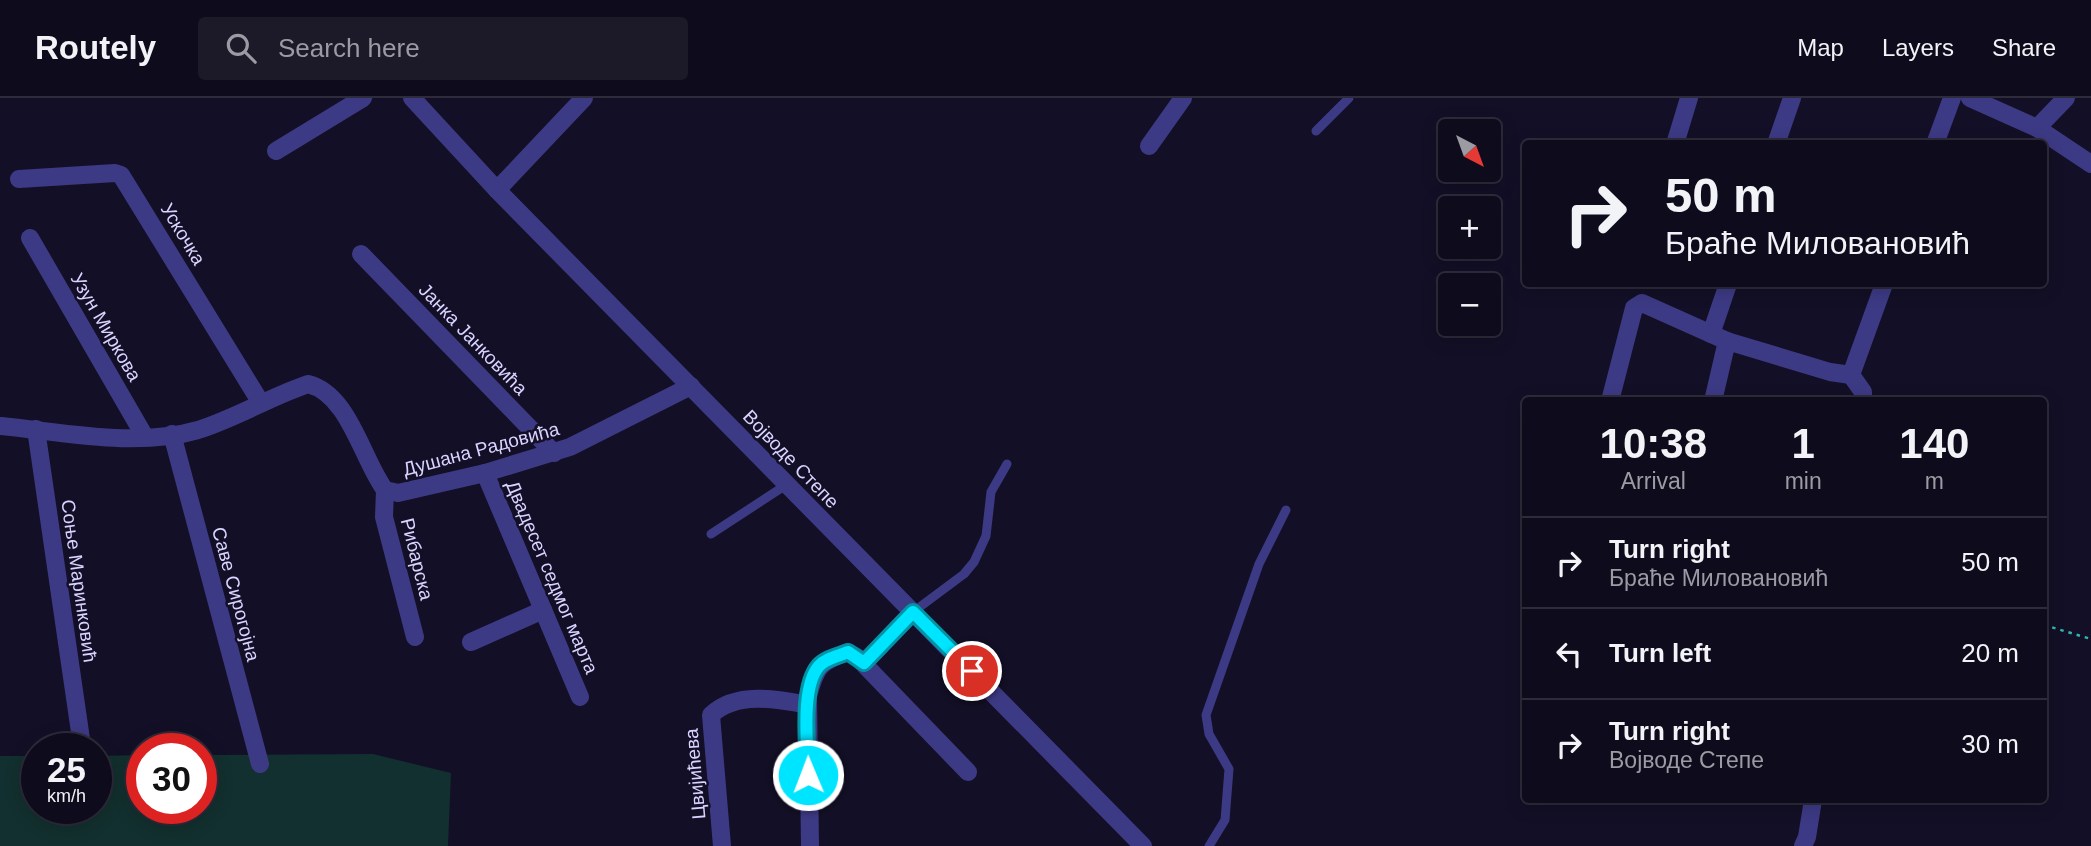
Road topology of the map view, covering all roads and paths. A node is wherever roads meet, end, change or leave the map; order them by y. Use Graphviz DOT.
graph roads {
  1 [pos="363,98"];
  2 [pos="412,98"];
  3 [pos="584,98"];
  4 [pos="1183,98"];
  5 [pos="1349,98"];
  6 [pos="1689,98"];
  7 [pos="1792,98"];
  8 [pos="1952,98"];
  9 [pos="1970,98"];
  10 [pos="2066,98"];
  11 [pos="1990,101"];
  12 [pos="2037,128"];
  13 [pos="1316,131"];
  14 [pos="1676,140"];
  15 [pos="1777,140"];
  16 [pos="1936,140"];
  17 [pos="1149,146"];
  18 [pos="276,151"];
  19 [pos="2091,164"];
  20 [pos="19,179"];
  21 [pos="497,190"];
  22 [pos="30,238"];
  23 [pos="361,254"];
  24 [pos="1727,287"];
  25 [pos="1883,287"];
  26 [pos="1719,337"];
  27 [pos="1851,375"];
  28 [pos="691,386"];
  29 [pos="1612,397"];
  30 [pos="1713,397"];
  31 [pos="1863,397"];
  32 [pos="261,403"];
  33 [pos="0,426"];
  34 [pos="36,429"];
  35 [pos="172,435"];
  36 [pos="145,437"];
  37 [pos="555,453"];
  38 [pos="1007,464"];
  39 [pos="485,473"];
  40 [pos="786,485"];
  41 [pos="385,491"];
  42 [pos="1286,510"];
  43 [pos="711,534"];
  44 [pos="543,610"];
  45 [pos="913,612"];
  46 [pos="2047,626"];
  47 [pos="415,637"];
  48 [pos="2091,639"];
  49 [pos="471,642"];
  50 [pos="861,660"];
  51 [pos="580,697"];
  52 [pos="808,705"];
  53 [pos="80,733"];
  54 [pos="260,764"];
  55 [pos="968,772"];
  56 [pos="1813,803"];
  57 [pos="722,846"];
  58 [pos="810,846"];
  59 [pos="1143,846"];
  60 [pos="1209,846"];
  61 [pos="1803,846"];
  1 -- 18 [label="street"];
  2 -- 21 [label="street, Војводе Степе"];
  3 -- 21 [label="street"];
  4 -- 17 [label="street"];
  5 -- 13 [label="lane"];
  6 -- 14 [label="street"];
  7 -- 15 [label="street"];
  8 -- 16 [label="street"];
  9 -- 11 [label="street"];
  10 -- 12 [label="street"];
  11 -- 12 [label="street"];
  12 -- 19 [label="street"];
  20 -- 32 [label="street, Ускочка"];
  21 -- 28 [label="street, Војводе Степе"];
  22 -- 36 [label="street, Узун Миркова"];
  23 -- 37 [label="street, Јанка Јанковића"];
  24 -- 26 [label="street"];
  25 -- 27 [label="street"];
  26 -- 27 [label="street"];
  26 -- 29 [label="street"];
  26 -- 30 [label="street"];
  27 -- 31 [label="street"];
  28 -- 37 [label="street, Душана Радовића"];
  28 -- 40 [label="street, Војводе Степе"];
  32 -- 35 [label="street, Душана Радовића"];
  32 -- 41 [label="street, Душана Радовића"];
  33 -- 34 [label="street, Душана Радовића"];
  34 -- 36 [label="street, Душана Радовића"];
  34 -- 53 [label="street, Соње Маринковић"];
  35 -- 36 [label="street, Душана Радовића"];
  35 -- 54 [label="street, Саве Сирогојна"];
  37 -- 39 [label="street, Душана Радовића"];
  38 -- 45 [label="lane"];
  39 -- 41 [label="street, Душана Радовића"];
  39 -- 44 [label="street, Двадесет седмог марта"];
  40 -- 43 [label="lane"];
  40 -- 45 [label="street, Војводе Степе"];
  41 -- 47 [label="street, Рибарска"];
  42 -- 60 [label="lane"];
  44 -- 49 [label="street"];
  44 -- 51 [label="street, Двадесет седмог марта"];
  45 -- 50 [label="street"];
  45 -- 59 [label="street, Војводе Степе"];
  46 -- 48 [label="path"];
  50 -- 52 [label="street"];
  50 -- 55 [label="street"];
  52 -- 57 [label="street, Цвијићева"];
  52 -- 58 [label="street"];
  56 -- 61 [label="street"];
}
